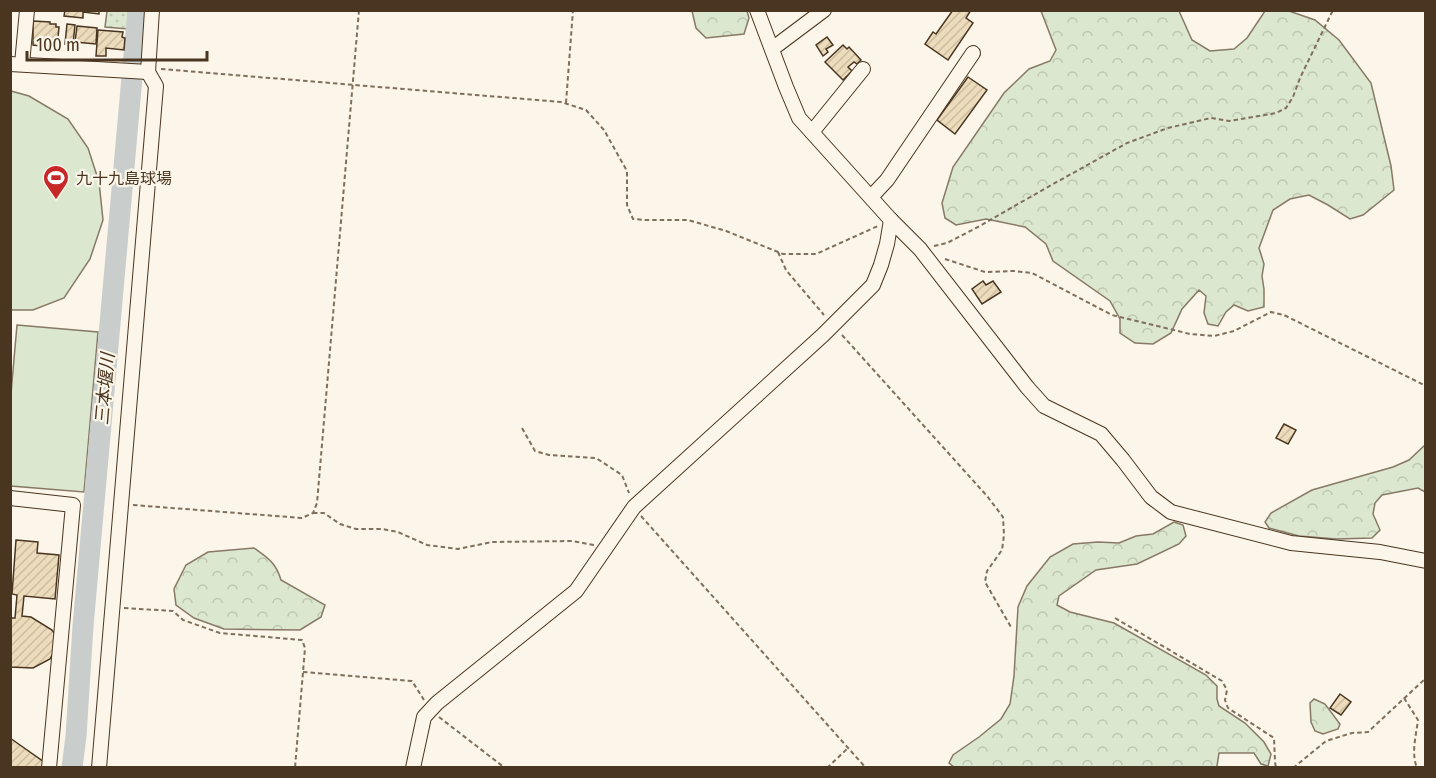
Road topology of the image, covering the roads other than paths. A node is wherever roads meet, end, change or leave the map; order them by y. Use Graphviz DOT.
graph roads {
  1 [pos="27,10"];
  2 [pos="152,10"];
  3 [pos="160,10"];
  4 [pos="757,10"];
  5 [pos="824,10"];
  6 [pos="772,49"];
  7 [pos="973,53"];
  8 [pos="16,64"];
  9 [pos="863,69"];
  10 [pos="150,71"];
  11 [pos="812,132"];
  12 [pos="871,197"];
  13 [pos="891,220"];
  14 [pos="10,498"];
  15 [pos="1425,561"];
  16 [pos="49,768"];
  17 [pos="99,768"];
  18 [pos="413,768"];
  1 -- 8 [label="street"];
  2 -- 10 [label="street"];
  3 -- 10 [label="street"];
  4 -- 6 [label="street"];
  5 -- 6 [label="street"];
  6 -- 11 [label="street"];
  7 -- 12 [label="street"];
  8 -- 10 [label="street"];
  9 -- 11 [label="street"];
  10 -- 17 [label="street"];
  11 -- 12 [label="street"];
  12 -- 13 [label="street"];
  13 -- 15 [label="street"];
  13 -- 18 [label="street"];
  14 -- 16 [label="street"];
}
